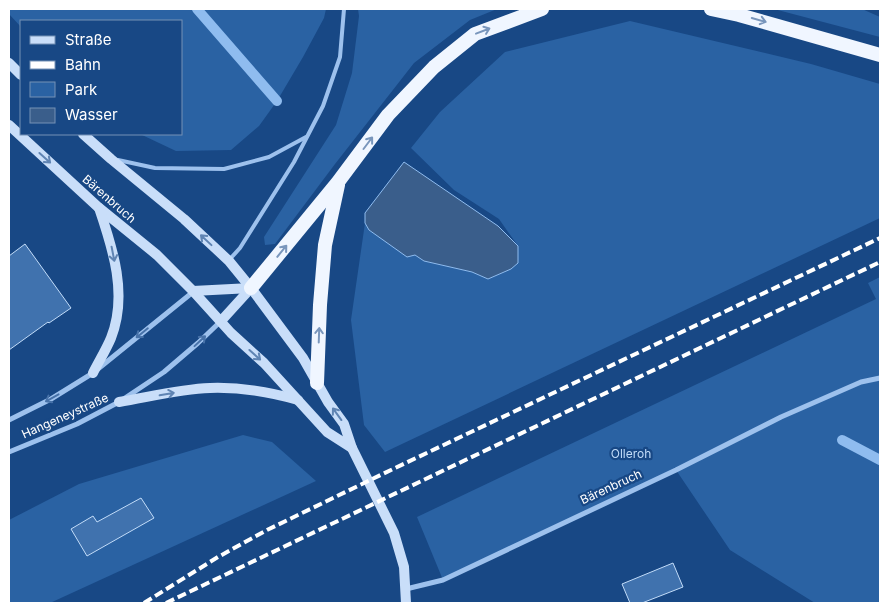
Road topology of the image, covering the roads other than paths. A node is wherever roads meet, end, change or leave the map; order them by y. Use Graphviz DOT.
graph roads {
  1 [pos="344,9"];
  2 [pos="542,9"];
  3 [pos="711,9"];
  4 [pos="880,54"];
  5 [pos="9,63"];
  6 [pos="20,74"];
  7 [pos="9,125"];
  8 [pos="84,135"];
  9 [pos="308,136"];
  10 [pos="111,159"];
  11 [pos="338,182"];
  12 [pos="98,207"];
  13 [pos="229,261"];
  14 [pos="251,288"];
  15 [pos="193,291"];
  16 [pos="221,321"];
  17 [pos="93,373"];
  18 [pos="880,378"];
  19 [pos="317,383"];
  20 [pos="299,400"];
  21 [pos="119,402"];
  22 [pos="9,420"];
  23 [pos="352,448"];
  24 [pos="9,452"];
  25 [pos="406,589"];
  26 [pos="406,603"];
  1 -- 9 [label="lane"];
  11 -- 2 [label="highway, one-way"];
  3 -- 4 [label="highway, one-way"];
  5 -- 6 [label="main road"];
  7 -- 12 [label="main road, Bärenbruch, one-way"];
  8 -- 10 [label="main road"];
  9 -- 10 [label="lane"];
  9 -- 13 [label="lane"];
  13 -- 10 [label="main road, one-way"];
  14 -- 11 [label="highway, one-way"];
  19 -- 11 [label="highway, one-way"];
  12 -- 15 [label="main road, Bärenbruch"];
  12 -- 17 [label="main road, one-way"];
  13 -- 14 [label="main road"];
  14 -- 15 [label="main road"];
  14 -- 16 [label="main road"];
  14 -- 19 [label="main road"];
  15 -- 16 [label="main road, Bärenbruch"];
  15 -- 17 [label="street, Hangeneystraße, one-way"];
  16 -- 20 [label="main road, Bärenbruch, one-way"];
  21 -- 16 [label="street, Hangeneystraße, one-way"];
  17 -- 22 [label="street, Hangeneystraße, one-way"];
  18 -- 25 [label="street, Bärenbruch"];
  23 -- 19 [label="main road, one-way"];
  21 -- 20 [label="main road, one-way"];
  20 -- 23 [label="main road, Bärenbruch"];
  21 -- 24 [label="street, Hangeneystraße"];
  23 -- 25 [label="main road"];
  25 -- 26 [label="main road"];
}
